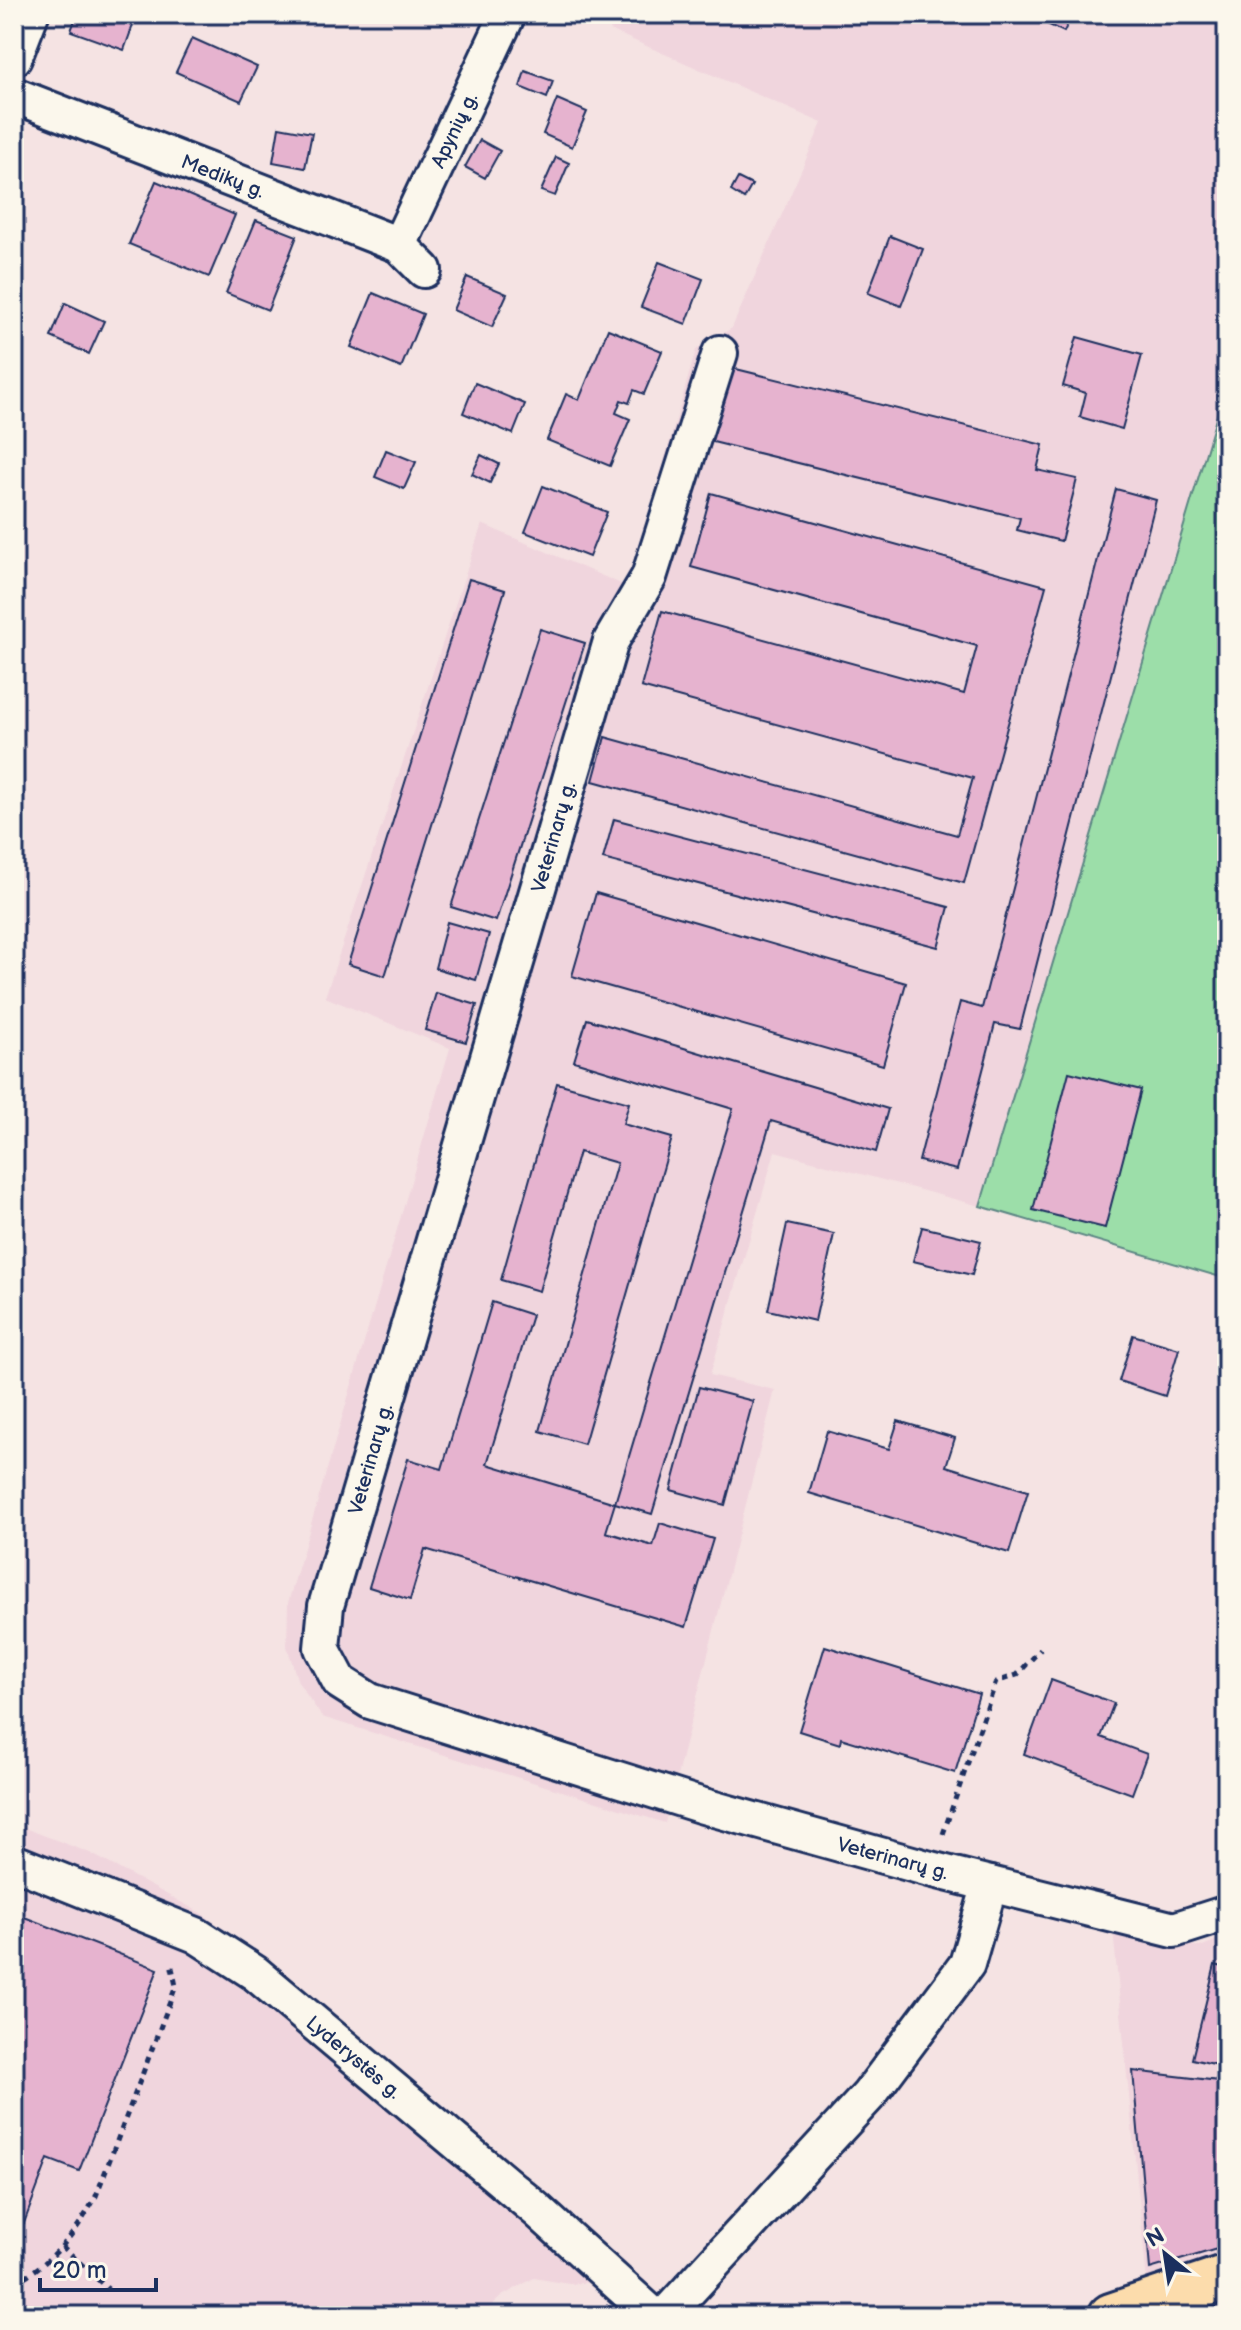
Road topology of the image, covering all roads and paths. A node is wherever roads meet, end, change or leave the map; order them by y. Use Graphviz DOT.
graph roads {
  1 [pos="31,14"];
  2 [pos="508,14"];
  3 [pos="14,58"];
  4 [pos="14,95"];
  5 [pos="399,245"];
  6 [pos="424,270"];
  7 [pos="720,353"];
  8 [pos="1041,1649"];
  9 [pos="14,1862"];
  10 [pos="930,1869"];
  11 [pos="990,1884"];
  12 [pos="1227,1913"];
  13 [pos="161,1919"];
  14 [pos="62,2246"];
  15 [pos="1227,2277"];
  16 [pos="14,2283"];
  17 [pos="108,2289"];
  18 [pos="654,2316"];
  19 [pos="665,2316"];
  20 [pos="1111,2316"];
  1 -- 3 [label="street"];
  2 -- 5 [label="street, Apynių g."];
  4 -- 5 [label="street, Medikų g."];
  5 -- 6 [label="street, Medikų g."];
  7 -- 10 [label="street, Veterinarų g."];
  8 -- 10 [label="path"];
  9 -- 13 [label="street, Lyderystės g."];
  10 -- 11 [label="street, Veterinarų g."];
  11 -- 12 [label="street, Veterinarų g."];
  11 -- 19 [label="street"];
  13 -- 14 [label="path"];
  13 -- 18 [label="street, Lyderystės g."];
  14 -- 16 [label="path"];
  14 -- 17 [label="path"];
  15 -- 20 [label="highway"];
}
